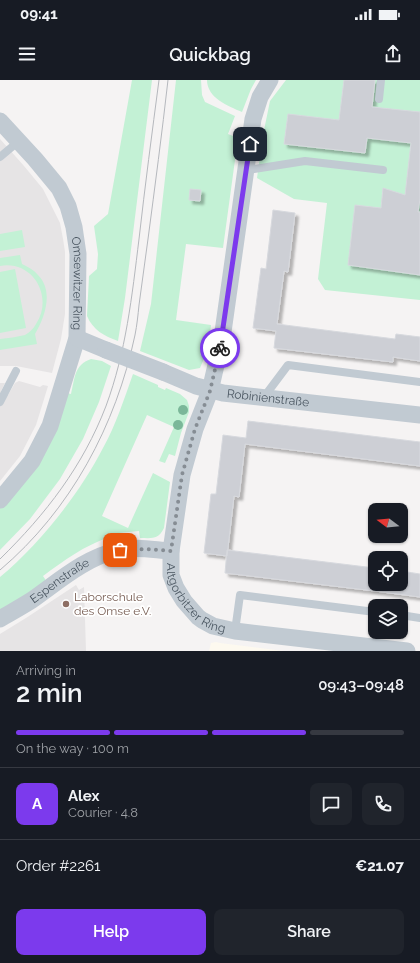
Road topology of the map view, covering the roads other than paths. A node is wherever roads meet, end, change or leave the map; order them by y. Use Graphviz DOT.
graph roads {
  1 [pos="270,80"];
  2 [pos="381,80"];
  3 [pos="379,99"];
  4 [pos="0,121"];
  5 [pos="19,141"];
  6 [pos="0,157"];
  7 [pos="246,168"];
  8 [pos="383,170"];
  9 [pos="77,338"];
  10 [pos="16,371"];
  11 [pos="420,382"];
  12 [pos="210,391"];
  13 [pos="264,397"];
  14 [pos="0,402"];
  15 [pos="420,415"];
  16 [pos="0,500"];
  17 [pos="171,551"];
  18 [pos="368,611"];
  19 [pos="408,616"];
  20 [pos="420,618"];
  21 [pos="0,619"];
  22 [pos="235,631"];
  23 [pos="407,651"];
  1 -- 7 [label="street, Altgorbitzer Ring"];
  2 -- 3 [label="lane"];
  4 -- 5 [label="street, Omsewitzer Ring"];
  5 -- 6 [label="lane"];
  5 -- 9 [label="street, Omsewitzer Ring"];
  7 -- 8 [label="lane"];
  7 -- 12 [label="street, Altgorbitzer Ring"];
  9 -- 12 [label="street, Robinienstraße, bridge"];
  9 -- 16 [label="street, Omsewitzer Ring"];
  10 -- 14 [label="lane"];
  11 -- 13 [label="lane"];
  12 -- 13 [label="street, Robinienstraße"];
  12 -- 17 [label="street, Altgorbitzer Ring"];
  13 -- 15 [label="street, Robinienstraße"];
  17 -- 21 [label="street, Espenstraße"];
  17 -- 22 [label="street, Altgorbitzer Ring"];
  18 -- 22 [label="lane"];
  19 -- 20 [label="lane"];
  22 -- 23 [label="street, Altgorbitzer Ring"];
}
